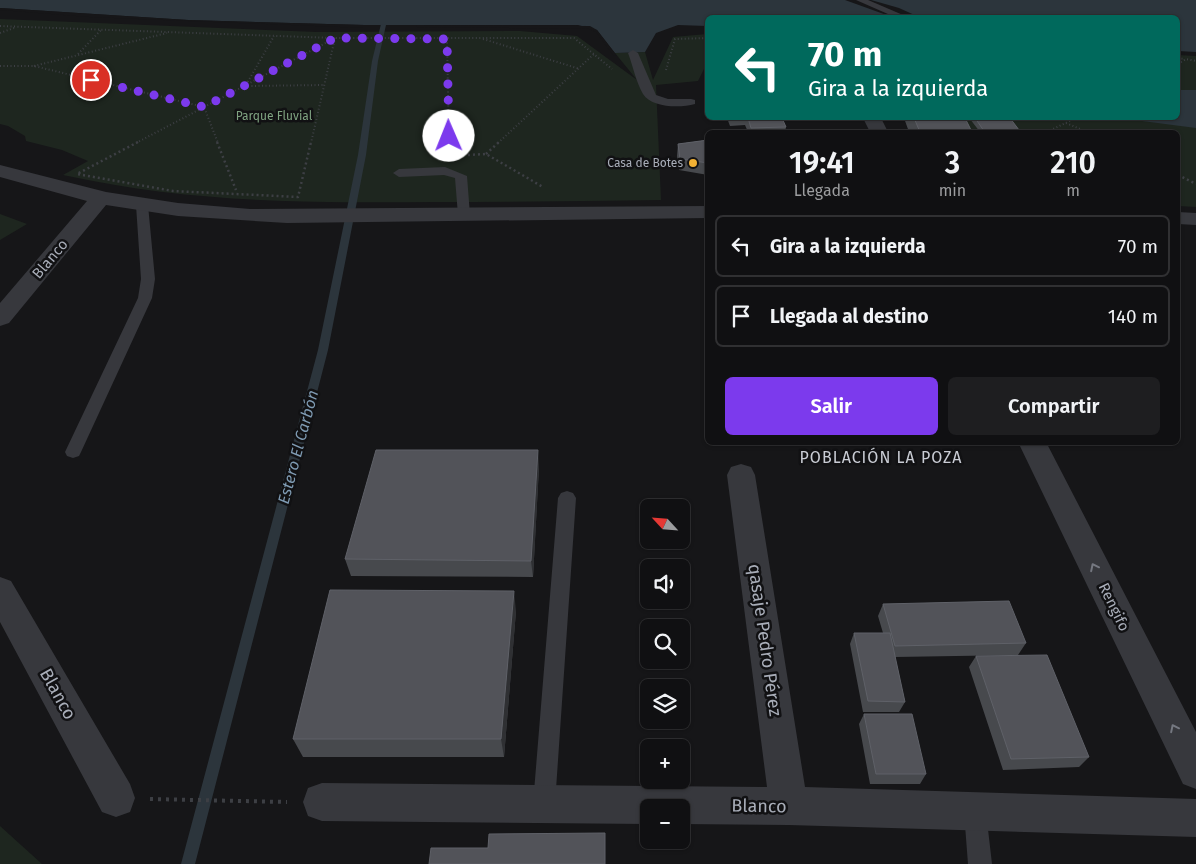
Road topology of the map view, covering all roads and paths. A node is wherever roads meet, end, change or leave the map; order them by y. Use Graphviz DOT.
graph roads {
  1 [pos="860,0"];
  2 [pos="902,15"];
  3 [pos="0,26"];
  4 [pos="17,26"];
  5 [pos="101,29"];
  6 [pos="170,32"];
  7 [pos="0,33"];
  8 [pos="274,36"];
  9 [pos="335,38"];
  10 [pos="480,38"];
  11 [pos="705,38"];
  12 [pos="447,39"];
  13 [pos="595,53"];
  14 [pos="633,53"];
  15 [pos="78,55"];
  16 [pos="1180,58"];
  17 [pos="1186,59"];
  18 [pos="1196,60"];
  19 [pos="1180,63"];
  20 [pos="0,66"];
  21 [pos="34,66"];
  22 [pos="580,69"];
  23 [pos="644,84"];
  24 [pos="324,85"];
  25 [pos="245,86"];
  26 [pos="691,102"];
  27 [pos="204,107"];
  28 [pos="1072,120"];
  29 [pos="1066,123"];
  30 [pos="1051,130"];
  31 [pos="1082,130"];
  32 [pos="486,154"];
  33 [pos="449,155"];
  34 [pos="468,155"];
  35 [pos="0,172"];
  36 [pos="399,173"];
  37 [pos="1180,177"];
  38 [pos="1196,184"];
  39 [pos="549,191"];
  40 [pos="238,195"];
  41 [pos="100,199"];
  42 [pos="142,205"];
  43 [pos="705,212"];
  44 [pos="464,215"];
  45 [pos="1180,218"];
  46 [pos="1196,219"];
  47 [pos="0,318"];
  48 [pos="1033,445"];
  49 [pos="73,452"];
  50 [pos="741,475"];
  51 [pos="567,498"];
  52 [pos="0,591"];
  53 [pos="1196,772"];
  54 [pos="116,798"];
  55 [pos="322,802"];
  56 [pos="544,804"];
  57 [pos="789,806"];
  58 [pos="975,812"];
  59 [pos="1196,818"];
  60 [pos="980,864"];
  1 -- 2 [label="lane"];
  3 -- 4 [label="path"];
  4 -- 5 [label="path"];
  4 -- 7 [label="path"];
  5 -- 6 [label="path"];
  5 -- 15 [label="path"];
  6 -- 8 [label="path"];
  6 -- 15 [label="path"];
  8 -- 9 [label="path"];
  8 -- 25 [label="path"];
  9 -- 12 [label="path"];
  9 -- 24 [label="path"];
  9 -- 25 [label="path"];
  10 -- 12 [label="path"];
  10 -- 13 [label="path"];
  10 -- 22 [label="path"];
  11 -- 23 [label="path"];
  12 -- 33 [label="path"];
  13 -- 22 [label="path"];
  13 -- 23 [label="path"];
  14 -- 23 [label="lane"];
  15 -- 21 [label="path"];
  16 -- 17 [label="path"];
  17 -- 18 [label="path"];
  17 -- 19 [label="path"];
  20 -- 21 [label="path"];
  21 -- 27 [label="path"];
  22 -- 32 [label="path"];
  23 -- 26 [label="lane"];
  24 -- 25 [label="path"];
  24 -- 40 [label="path"];
  25 -- 27 [label="path"];
  27 -- 40 [label="path"];
  27 -- 40 [label="path"];
  28 -- 29 [label="path"];
  29 -- 30 [label="path"];
  29 -- 31 [label="path"];
  32 -- 34 [label="path"];
  32 -- 39 [label="path"];
  35 -- 41 [label="street"];
  36 -- 44 [label="lane"];
  37 -- 38 [label="path"];
  41 -- 42 [label="street"];
  41 -- 47 [label="street, Blanco"];
  42 -- 44 [label="street"];
  42 -- 49 [label="lane"];
  43 -- 44 [label="street"];
  45 -- 46 [label="street"];
  53 -- 48 [label="street, Rengifo, one-way"];
  50 -- 57 [label="street, qasaje Pedro Pérez"];
  51 -- 56 [label="lane"];
  52 -- 54 [label="street, Blanco"];
  54 -- 55 [label="path"];
  55 -- 56 [label="street, Blanco"];
  56 -- 57 [label="street, Blanco"];
  57 -- 58 [label="street, Blanco"];
  58 -- 59 [label="street, Blanco"];
  58 -- 60 [label="lane"];
}
